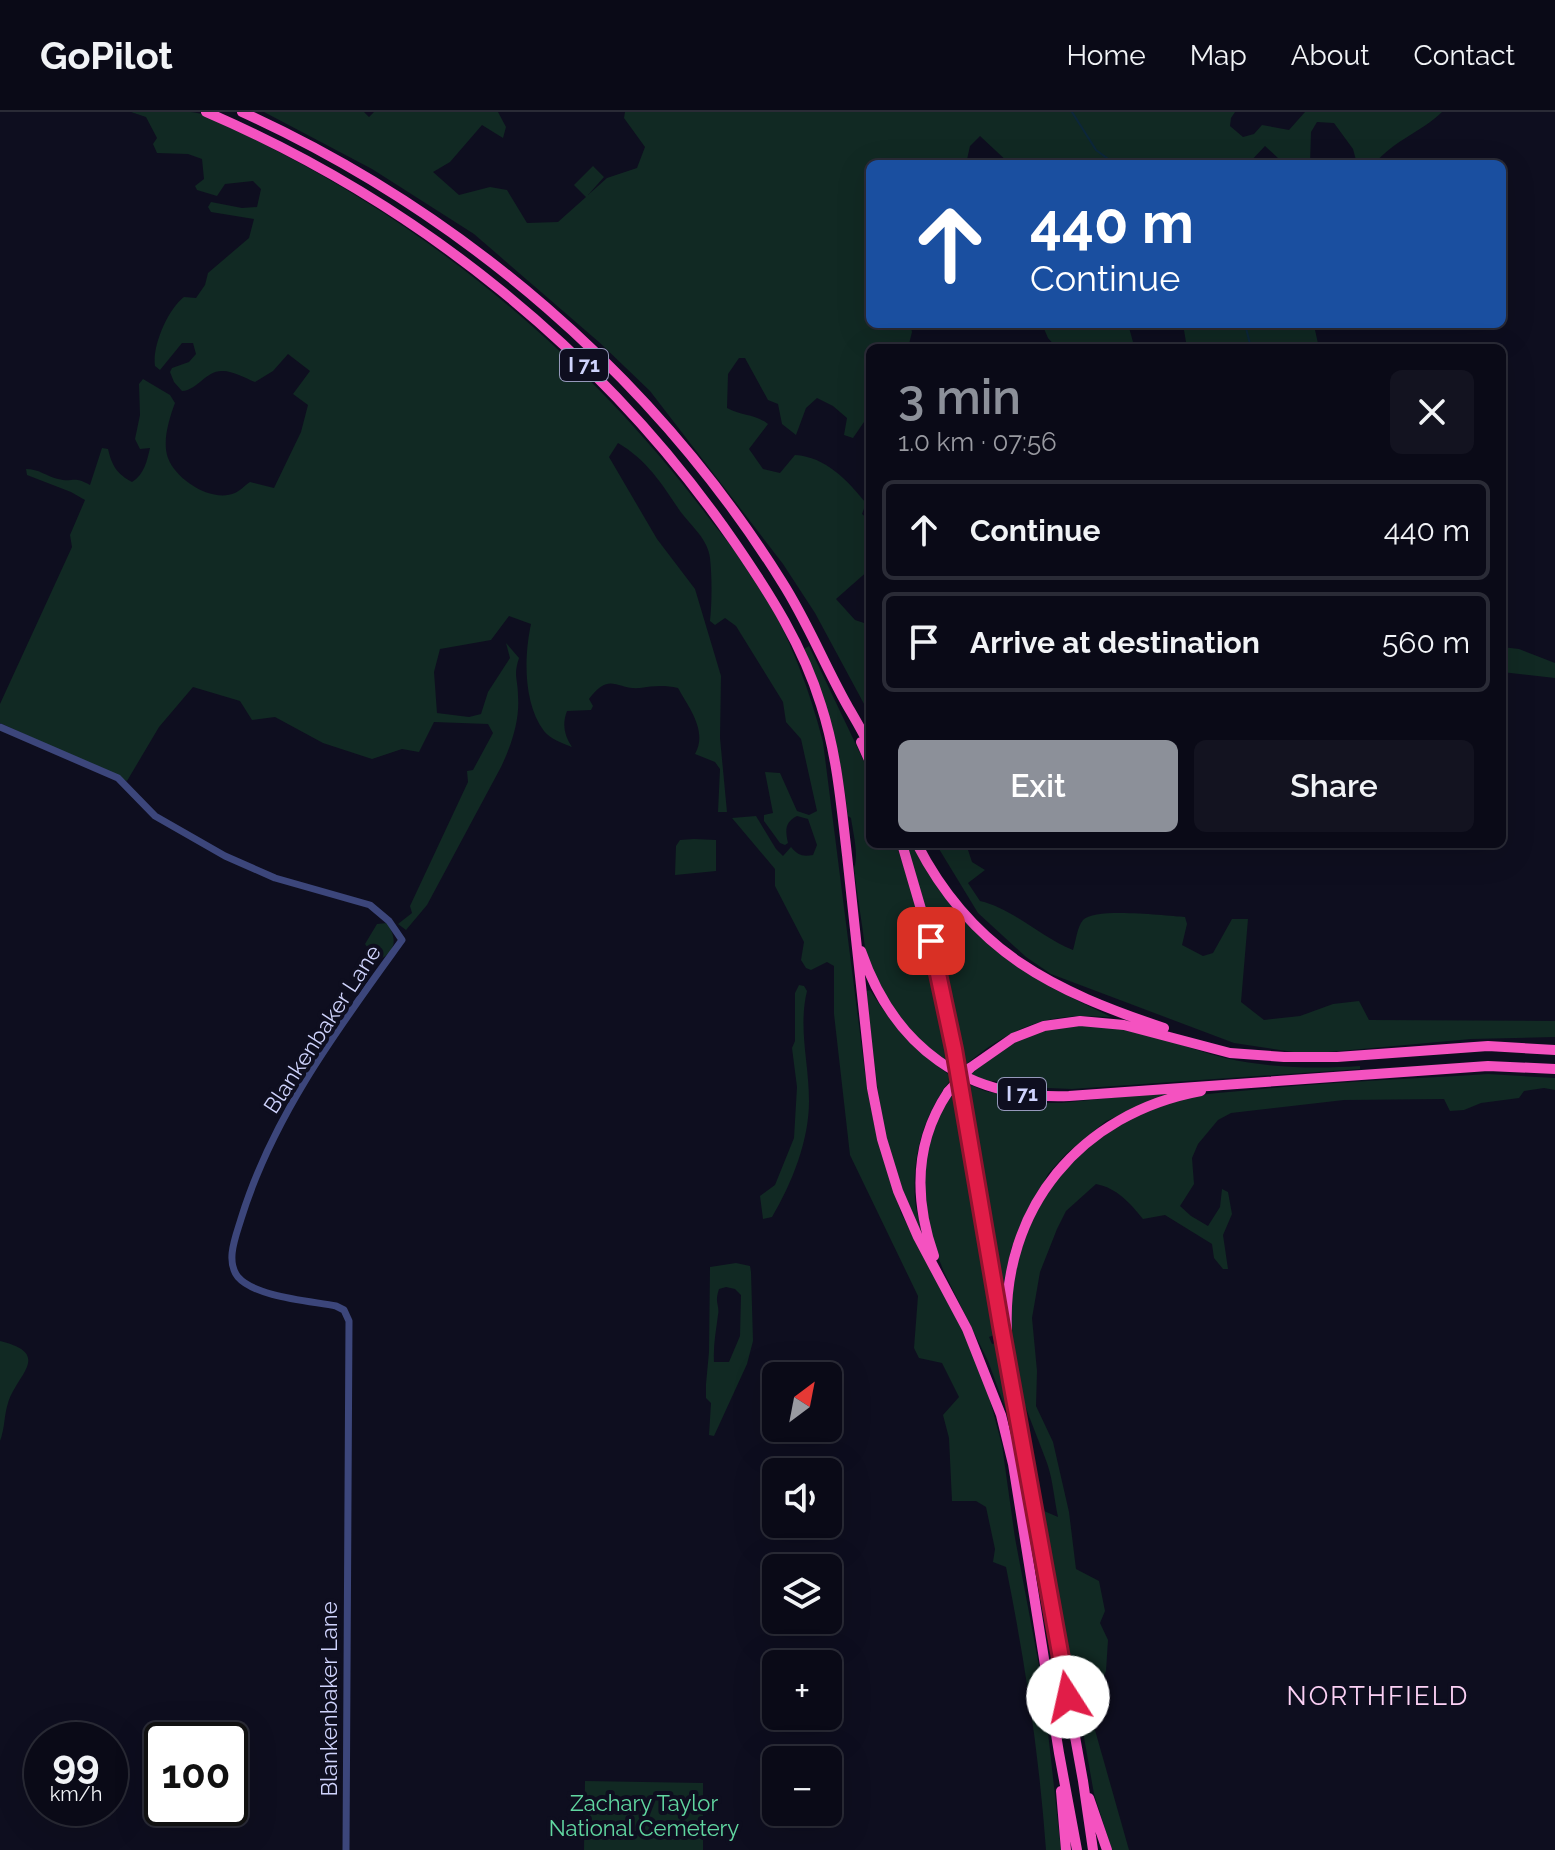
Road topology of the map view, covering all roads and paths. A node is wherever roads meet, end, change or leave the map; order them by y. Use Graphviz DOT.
graph roads {
  1 [pos="206,112"];
  2 [pos="242,112"];
  3 [pos="847,704"];
  4 [pos="0,727"];
  5 [pos="866,740"];
  6 [pos="866,753"];
  7 [pos="903,848"];
  8 [pos="919,848"];
  9 [pos="857,938"];
  10 [pos="1555,1050"];
  11 [pos="1238,1052"];
  12 [pos="1555,1069"];
  13 [pos="1264,1082"];
  14 [pos="956,1309"];
  15 [pos="1009,1366"];
  16 [pos="1059,1753"];
  17 [pos="1083,1781"];
  18 [pos="346,1850"];
  19 [pos="1066,1850"];
  20 [pos="1077,1850"];
  21 [pos="1093,1850"];
  22 [pos="1107,1850"];
  1 -- 9 [label="highway, I 71"];
  2 -- 3 [label="highway, I 71"];
  3 -- 5 [label="highway, I 71"];
  3 -- 6 [label="highway"];
  4 -- 18 [label="street, Blankenbaker Lane"];
  7 -- 15 [label="highway, bridge"];
  8 -- 11 [label="highway"];
  9 -- 13 [label="highway, I 71"];
  9 -- 14 [label="highway"];
  10 -- 11 [label="highway"];
  11 -- 14 [label="highway, bridge"];
  12 -- 13 [label="highway, I 71"];
  13 -- 15 [label="highway"];
  14 -- 16 [label="highway"];
  15 -- 17 [label="highway"];
  16 -- 19 [label="highway"];
  16 -- 20 [label="highway"];
  17 -- 21 [label="highway"];
  17 -- 22 [label="highway"];
}
